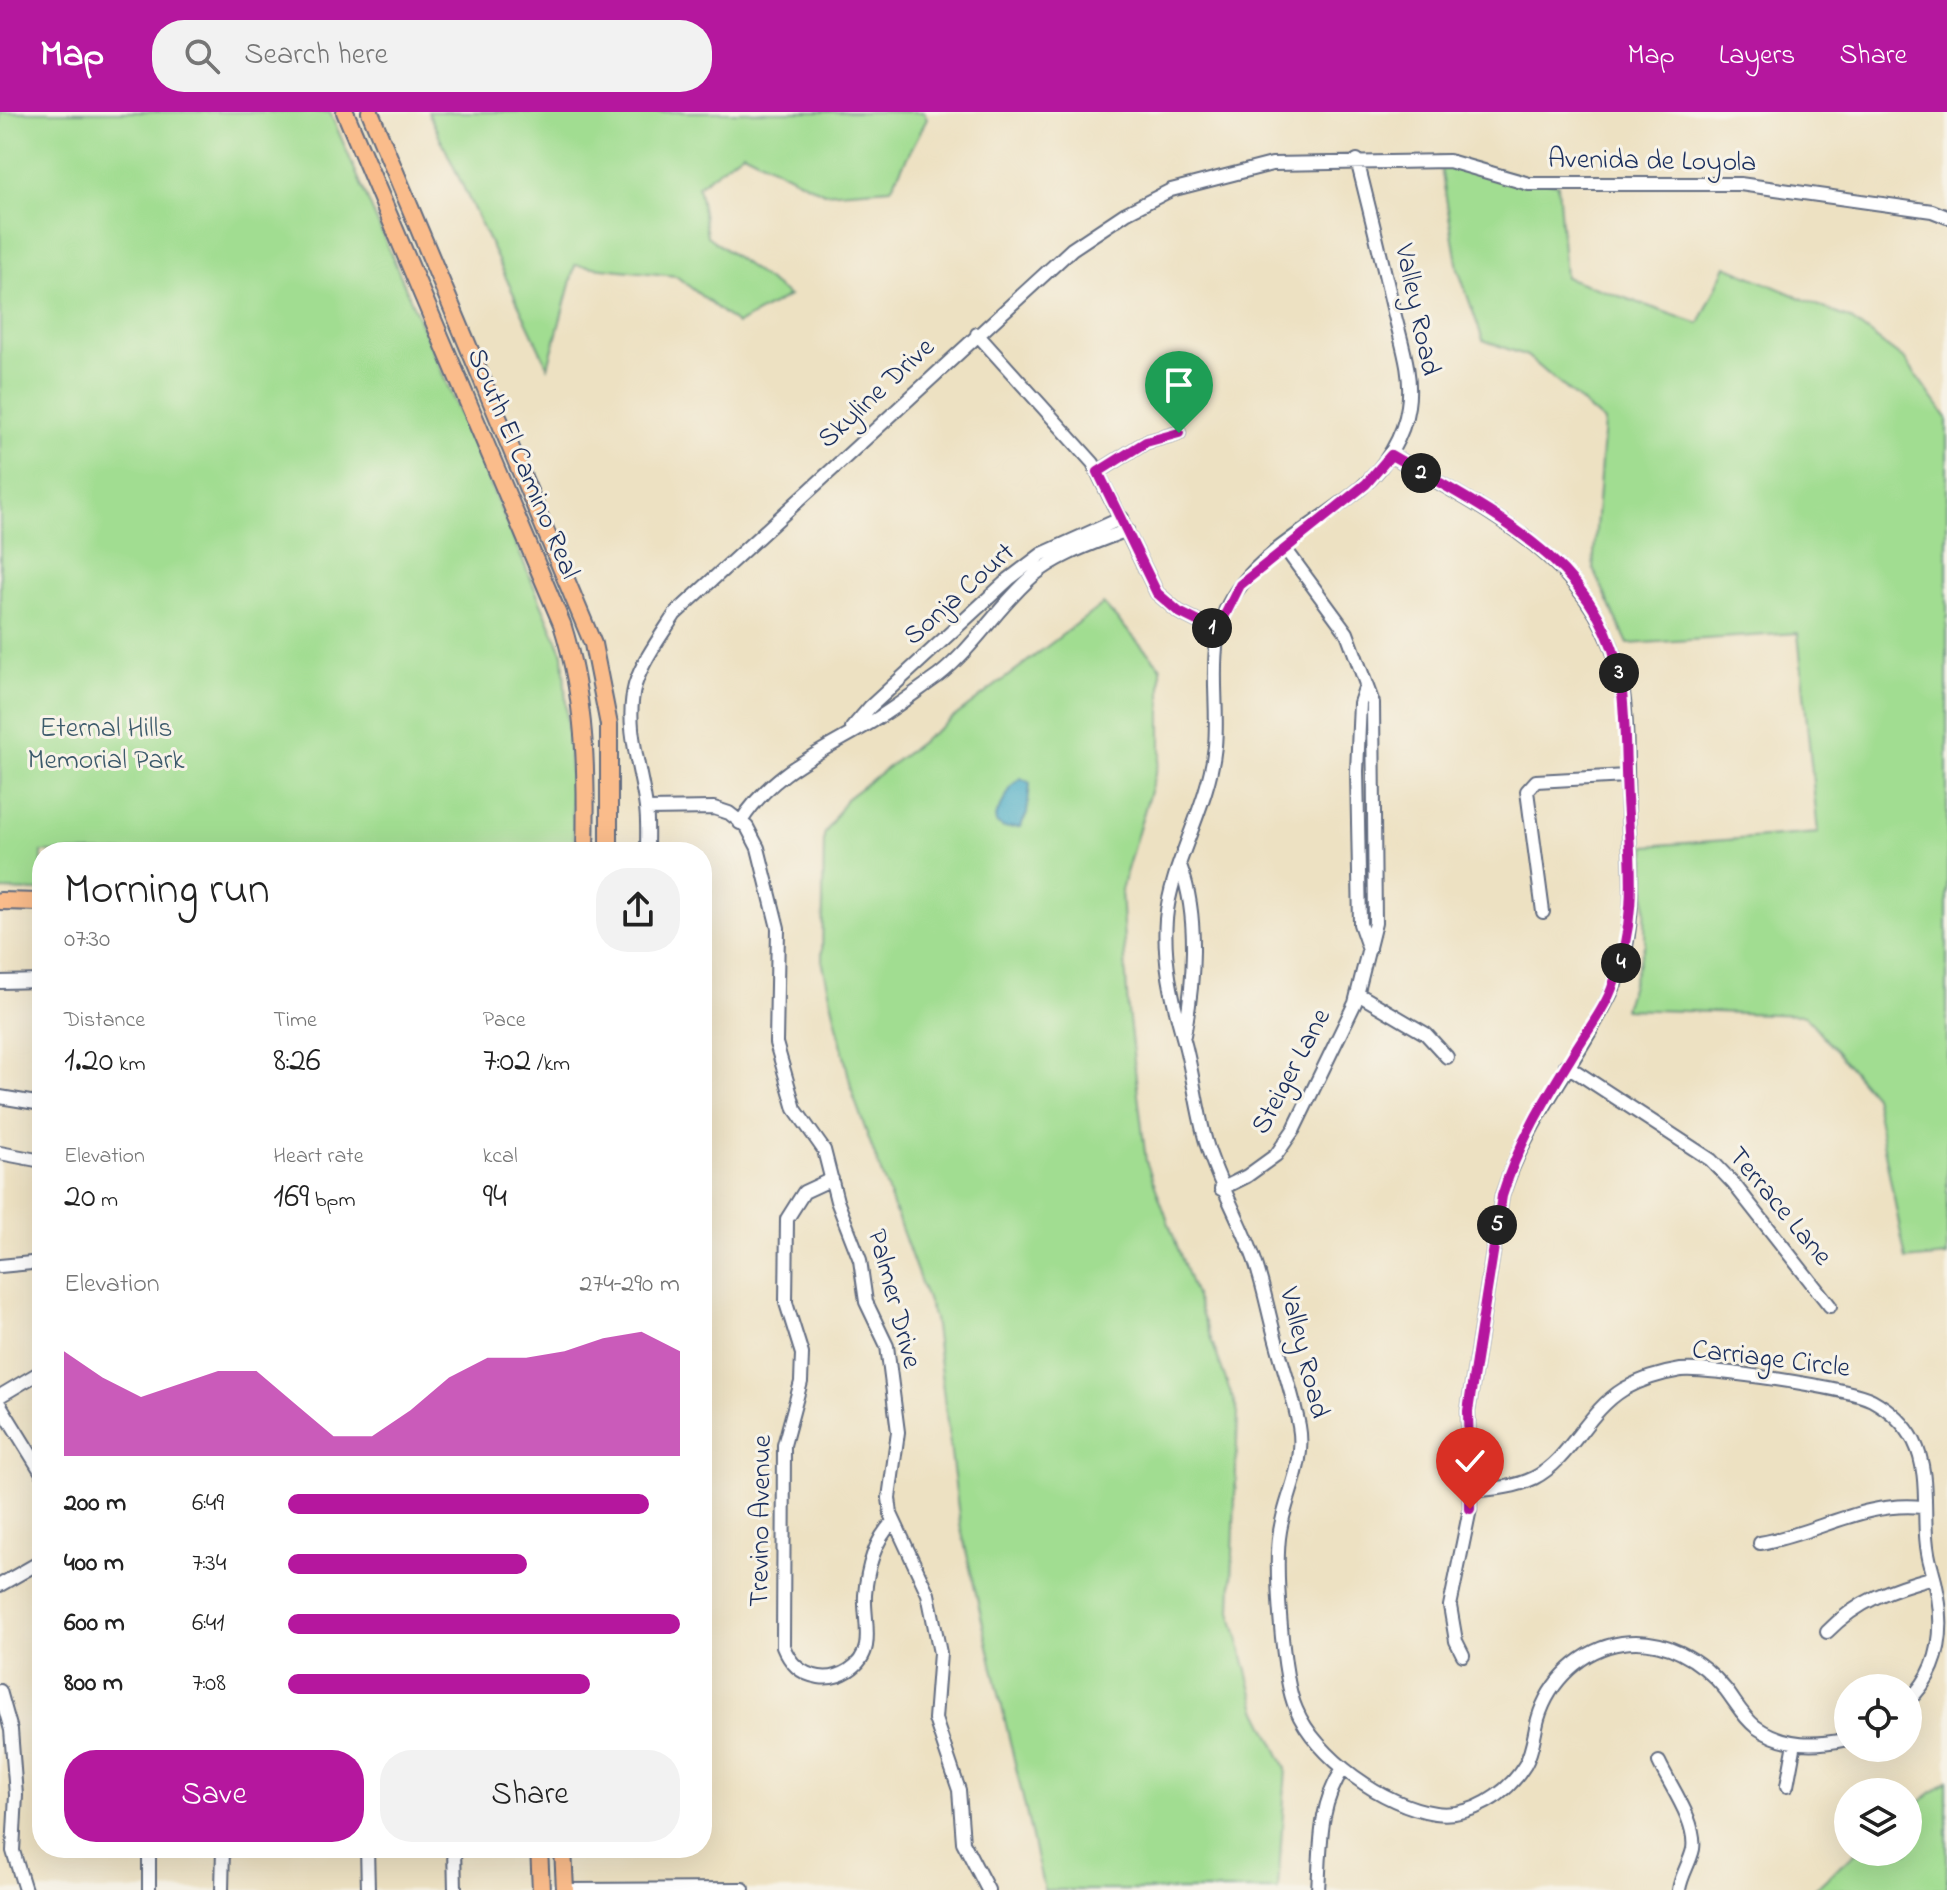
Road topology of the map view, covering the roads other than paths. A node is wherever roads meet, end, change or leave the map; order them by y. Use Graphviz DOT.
graph roads {
  1 [pos="345,112"];
  2 [pos="370,112"];
  3 [pos="1357,160"];
  4 [pos="1947,217"];
  5 [pos="977,334"];
  6 [pos="1179,433"];
  7 [pos="1391,455"];
  8 [pos="1098,472"];
  9 [pos="1124,524"];
  10 [pos="1284,547"];
  11 [pos="1217,631"];
  12 [pos="848,733"];
  13 [pos="1626,776"];
  14 [pos="646,809"];
  15 [pos="740,823"];
  16 [pos="585,842"];
  17 [pos="609,842"];
  18 [pos="647,842"];
  19 [pos="1181,868"];
  20 [pos="0,901"];
  21 [pos="32,902"];
  22 [pos="1543,912"];
  23 [pos="32,981"];
  24 [pos="0,982"];
  25 [pos="1358,994"];
  26 [pos="1183,1037"];
  27 [pos="1447,1057"];
  28 [pos="1566,1065"];
  29 [pos="0,1097"];
  30 [pos="32,1102"];
  31 [pos="0,1153"];
  32 [pos="32,1159"];
  33 [pos="832,1179"];
  34 [pos="1221,1189"];
  35 [pos="32,1263"];
  36 [pos="0,1266"];
  37 [pos="1830,1306"];
  38 [pos="32,1377"];
  39 [pos="0,1396"];
  40 [pos="0,1405"];
  41 [pos="32,1457"];
  42 [pos="1470,1491"];
  43 [pos="1922,1507"];
  44 [pos="893,1522"];
  45 [pos="1760,1543"];
  46 [pos="32,1567"];
  47 [pos="1934,1577"];
  48 [pos="0,1585"];
  49 [pos="1827,1632"];
  50 [pos="1463,1655"];
  51 [pos="1922,1683"];
  52 [pos="0,1691"];
  53 [pos="1834,1741"];
  54 [pos="1795,1743"];
  55 [pos="1659,1762"];
  56 [pos="1343,1769"];
  57 [pos="1787,1786"];
  58 [pos="149,1858"];
  59 [pos="223,1858"];
  60 [pos="367,1858"];
  61 [pos="454,1858"];
  62 [pos="539,1858"];
  63 [pos="563,1858"];
  64 [pos="743,1889"];
  65 [pos="25,1890"];
  66 [pos="149,1890"];
  67 [pos="222,1890"];
  68 [pos="368,1890"];
  69 [pos="455,1890"];
  70 [pos="541,1890"];
  71 [pos="565,1890"];
  72 [pos="988,1890"];
  73 [pos="1318,1890"];
  74 [pos="1679,1890"];
  1 -- 16 [label="main road, South El Camino Real"];
  2 -- 17 [label="main road, South El Camino Real"];
  3 -- 4 [label="street, Avenida de Loyola"];
  3 -- 5 [label="street, Skyline Drive"];
  3 -- 7 [label="street, Valley Road"];
  5 -- 8 [label="street"];
  5 -- 14 [label="street, Skyline Drive"];
  6 -- 8 [label="street"];
  7 -- 10 [label="street, Valley Road"];
  7 -- 13 [label="street"];
  8 -- 9 [label="street"];
  9 -- 11 [label="street"];
  9 -- 12 [label="street, Sonja Court"];
  9 -- 12 [label="street, Sonja Court"];
  10 -- 11 [label="street, Valley Road"];
  10 -- 25 [label="street, Steiger Lane"];
  11 -- 19 [label="street, Valley Road"];
  12 -- 15 [label="street, Sonja Court"];
  13 -- 22 [label="street"];
  13 -- 28 [label="street"];
  14 -- 15 [label="street"];
  14 -- 18 [label="street, Skyline Drive"];
  15 -- 33 [label="street, Palmer Drive"];
  19 -- 26 [label="street, Valley Road"];
  19 -- 26 [label="street, Valley Road"];
  20 -- 21 [label="main road"];
  23 -- 24 [label="street"];
  25 -- 27 [label="street"];
  25 -- 34 [label="street, Steiger Lane"];
  26 -- 34 [label="street, Valley Road"];
  28 -- 37 [label="street, Terrace Lane"];
  28 -- 42 [label="street"];
  29 -- 30 [label="street"];
  31 -- 32 [label="street"];
  33 -- 44 [label="street, Palmer Drive"];
  33 -- 44 [label="street, Trevino Avenue"];
  34 -- 56 [label="street, Valley Road"];
  35 -- 36 [label="street"];
  38 -- 39 [label="street"];
  40 -- 41 [label="street"];
  42 -- 43 [label="street, Carriage Circle"];
  42 -- 50 [label="street"];
  43 -- 45 [label="street"];
  43 -- 47 [label="street, Carriage Circle"];
  44 -- 72 [label="street, Palmer Drive"];
  46 -- 48 [label="street"];
  47 -- 49 [label="street"];
  47 -- 51 [label="street, Carriage Circle"];
  52 -- 65 [label="street"];
  53 -- 54 [label="street"];
  54 -- 56 [label="street"];
  54 -- 57 [label="street"];
  55 -- 74 [label="street"];
  56 -- 73 [label="street"];
  58 -- 66 [label="street"];
  59 -- 67 [label="street"];
  60 -- 68 [label="street"];
  61 -- 69 [label="street"];
  62 -- 70 [label="main road"];
  63 -- 71 [label="main road"];
  64 -- 71 [label="street"];
}
